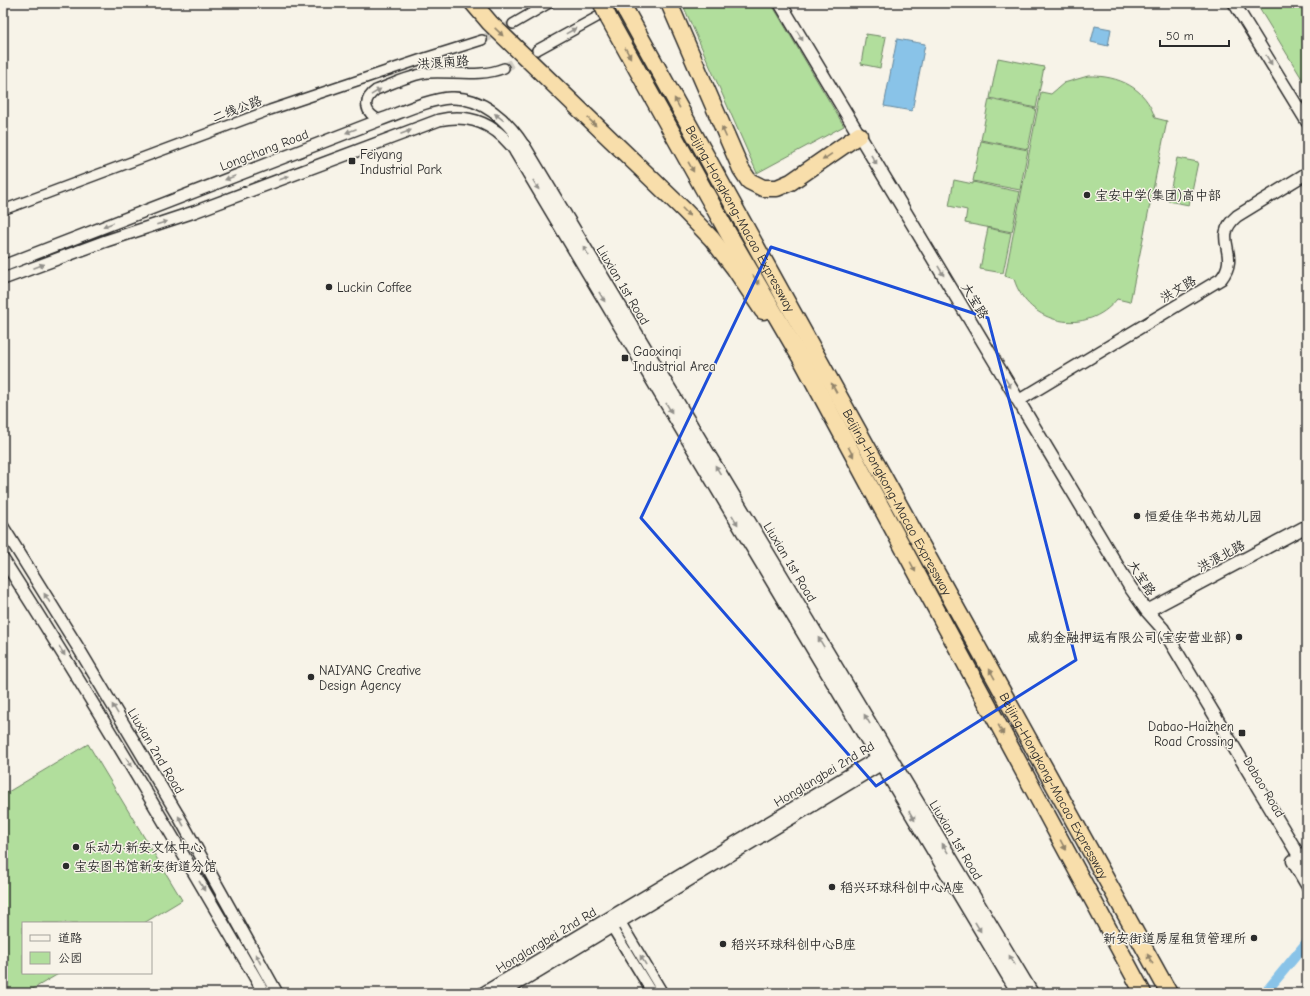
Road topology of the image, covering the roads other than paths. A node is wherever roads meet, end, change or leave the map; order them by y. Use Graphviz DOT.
graph roads {
  1 [pos="473,3"];
  2 [pos="549,3"];
  3 [pos="669,3"];
  4 [pos="780,3"];
  5 [pos="1234,3"];
  6 [pos="601,4"];
  7 [pos="623,6"];
  8 [pos="512,24"];
  9 [pos="482,40"];
  10 [pos="537,50"];
  11 [pos="504,68"];
  12 [pos="380,120"];
  13 [pos="1307,122"];
  14 [pos="859,135"];
  15 [pos="520,149"];
  16 [pos="1307,173"];
  17 [pos="3,210"];
  18 [pos="3,266"];
  19 [pos="3,279"];
  20 [pos="1018,400"];
  21 [pos="833,418"];
  22 [pos="1307,526"];
  23 [pos="3,527"];
  24 [pos="3,559"];
  25 [pos="1147,611"];
  26 [pos="882,759"];
  27 [pos="853,780"];
  28 [pos="897,791"];
  29 [pos="1307,869"];
  30 [pos="1307,885"];
  31 [pos="614,922"];
  32 [pos="264,993"];
  33 [pos="277,993"];
  34 [pos="484,993"];
  35 [pos="501,993"];
  36 [pos="652,993"];
  37 [pos="663,993"];
  38 [pos="1018,993"];
  39 [pos="1032,993"];
  40 [pos="1143,993"];
  41 [pos="1169,993"];
  1 -- 21 [label="highway, Beijing-Hongkong-Macao Expressway, one-way"];
  2 -- 8 [label="street"];
  14 -- 3 [label="highway, one-way"];
  4 -- 14 [label="main road, 大宝路, one-way"];
  5 -- 13 [label="street, one-way"];
  6 -- 21 [label="highway, Beijing-Hongkong-Macao Expressway, one-way, bridge"];
  10 -- 7 [label="street, one-way"];
  41 -- 7 [label="highway, Beijing-Hongkong-Macao Expressway, one-way"];
  9 -- 17 [label="street, 二线公路"];
  12 -- 11 [label="street, 洪浪南路, one-way"];
  15 -- 12 [label="street, Longchang Road, one-way"];
  12 -- 18 [label="street, Longchang Road, one-way"];
  14 -- 20 [label="main road, 大宝路, one-way"];
  19 -- 15 [label="street, one-way"];
  15 -- 26 [label="main road, Liuxian 1st Road"];
  16 -- 20 [label="street, 洪文路"];
  20 -- 25 [label="main road, 大宝路"];
  21 -- 40 [label="highway, Beijing-Hongkong-Macao Expressway, one-way"];
  22 -- 25 [label="main road, 洪浪北路"];
  33 -- 23 [label="street, Liuxian 2nd Road, one-way"];
  24 -- 32 [label="street, one-way"];
  25 -- 29 [label="main road, Dabao Road"];
  25 -- 30 [label="main road, Dabao Road"];
  26 -- 27 [label="main road, Honglangbei 2nd Rd"];
  26 -- 28 [label="main road, Liuxian 1st Road"];
  26 -- 31 [label="main road, Honglangbei 2nd Rd"];
  39 -- 26 [label="main road, Liuxian 1st Road, one-way"];
  27 -- 28 [label="main road"];
  27 -- 31 [label="main road, Honglangbei 2nd Rd"];
  28 -- 38 [label="main road, Liuxian 1st Road, one-way"];
  31 -- 34 [label="main road, Honglangbei 2nd Rd"];
  31 -- 35 [label="main road, Honglangbei 2nd Rd"];
  31 -- 36 [label="street"];
  37 -- 31 [label="street, one-way"];
}
